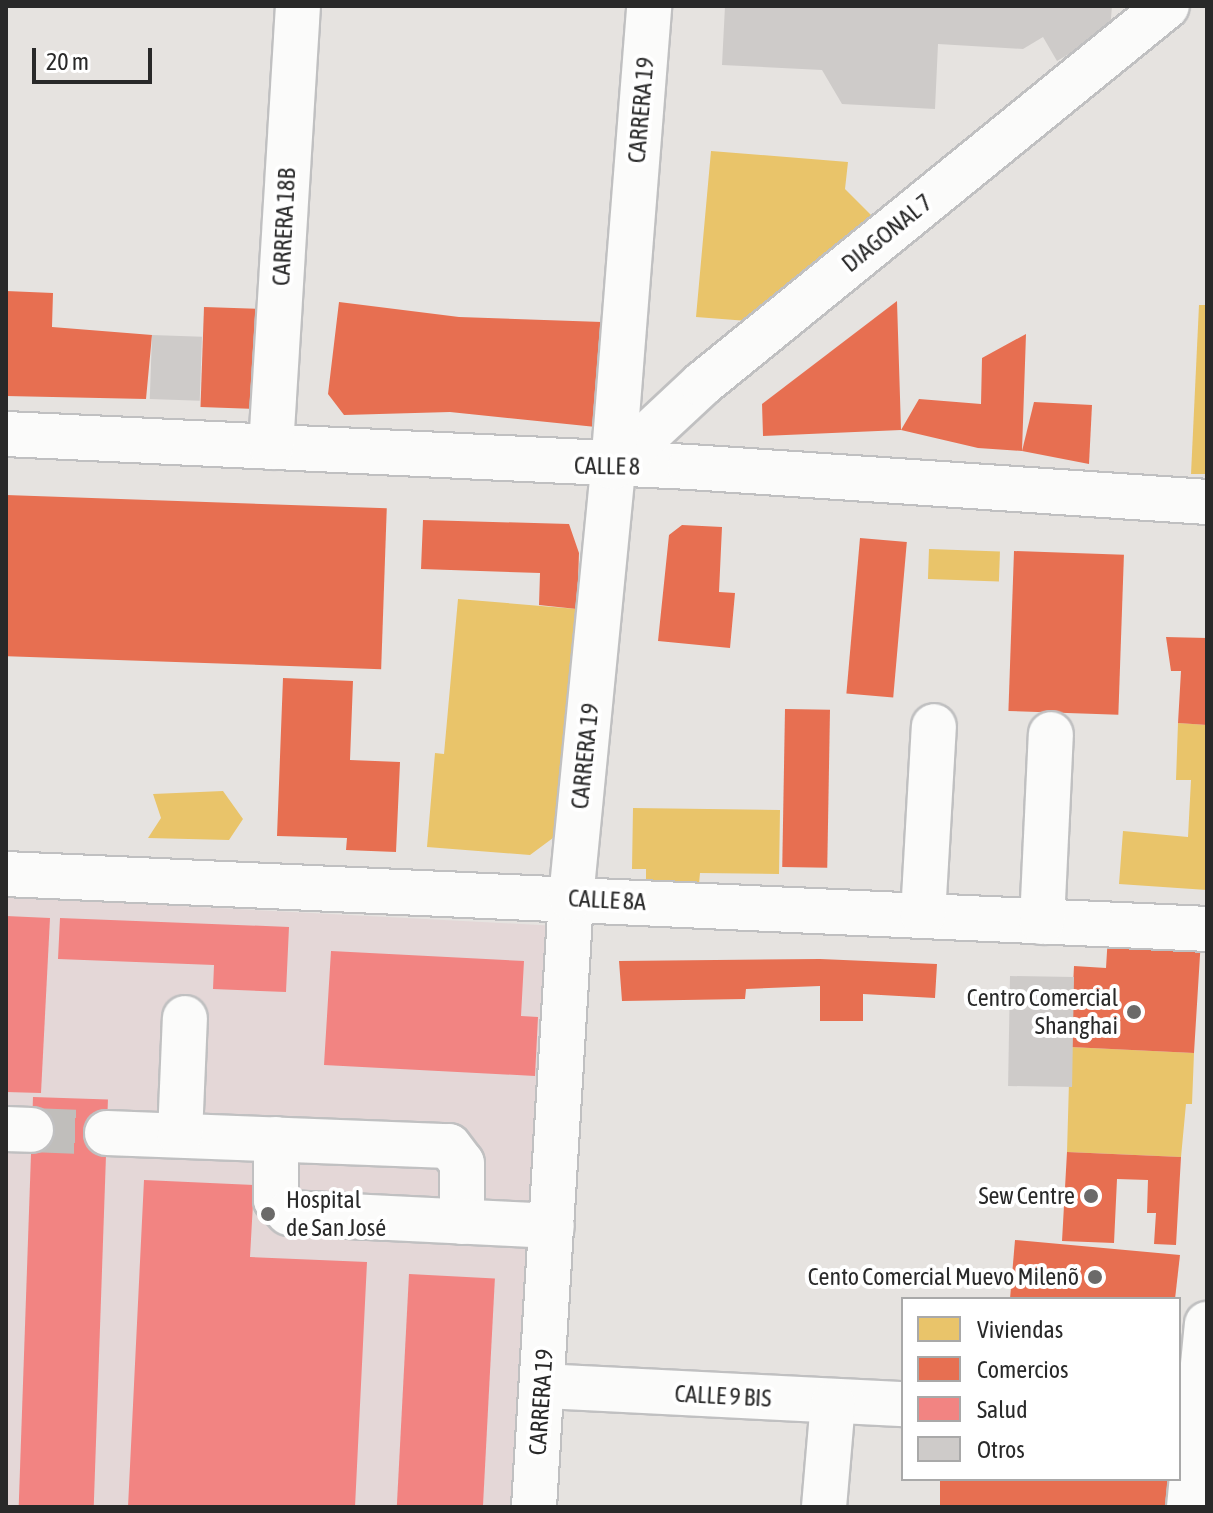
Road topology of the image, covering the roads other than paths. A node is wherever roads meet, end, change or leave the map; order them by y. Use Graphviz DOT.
graph roads {
  1 [pos="298,6"];
  2 [pos="649,6"];
  3 [pos="1167,6"];
  4 [pos="6,434"];
  5 [pos="271,447"];
  6 [pos="613,467"];
  7 [pos="1207,503"];
  8 [pos="934,726"];
  9 [pos="1051,734"];
  10 [pos="6,874"];
  11 [pos="571,898"];
  12 [pos="923,915"];
  13 [pos="1042,922"];
  14 [pos="1207,929"];
  15 [pos="185,1018"];
  16 [pos="107,1133"];
  17 [pos="180,1135"];
  18 [pos="276,1139"];
  19 [pos="462,1222"];
  20 [pos="552,1226"];
  21 [pos="1207,1324"];
  22 [pos="543,1386"];
  23 [pos="833,1403"];
  24 [pos="901,1404"];
  25 [pos="1195,1412"];
  26 [pos="534,1507"];
  27 [pos="824,1507"];
  28 [pos="1189,1507"];
  1 -- 5 [label="street, CARRERA 18B"];
  2 -- 6 [label="street, CARRERA 19"];
  3 -- 6 [label="street, DIAGONAL 7"];
  4 -- 5 [label="street, CALLE 8"];
  5 -- 6 [label="street, CALLE 8"];
  6 -- 7 [label="street, CALLE 8"];
  6 -- 11 [label="street, CARRERA 19"];
  8 -- 12 [label="street"];
  9 -- 13 [label="street"];
  10 -- 11 [label="street, CALLE 8A"];
  11 -- 12 [label="street, CALLE 8A"];
  11 -- 20 [label="street, CARRERA 19"];
  12 -- 13 [label="street, CALLE 8A"];
  13 -- 14 [label="street, CALLE 8A"];
  15 -- 17 [label="street"];
  16 -- 17 [label="street"];
  17 -- 18 [label="street"];
  18 -- 19 [label="street"];
  18 -- 19 [label="street"];
  19 -- 20 [label="street"];
  20 -- 22 [label="street, CARRERA 19"];
  21 -- 25 [label="street"];
  22 -- 23 [label="street, CALLE 9 BIS"];
  22 -- 26 [label="street, CARRERA 19"];
  23 -- 24 [label="street, CALLE 9 BIS"];
  23 -- 27 [label="street"];
  25 -- 28 [label="street"];
}
